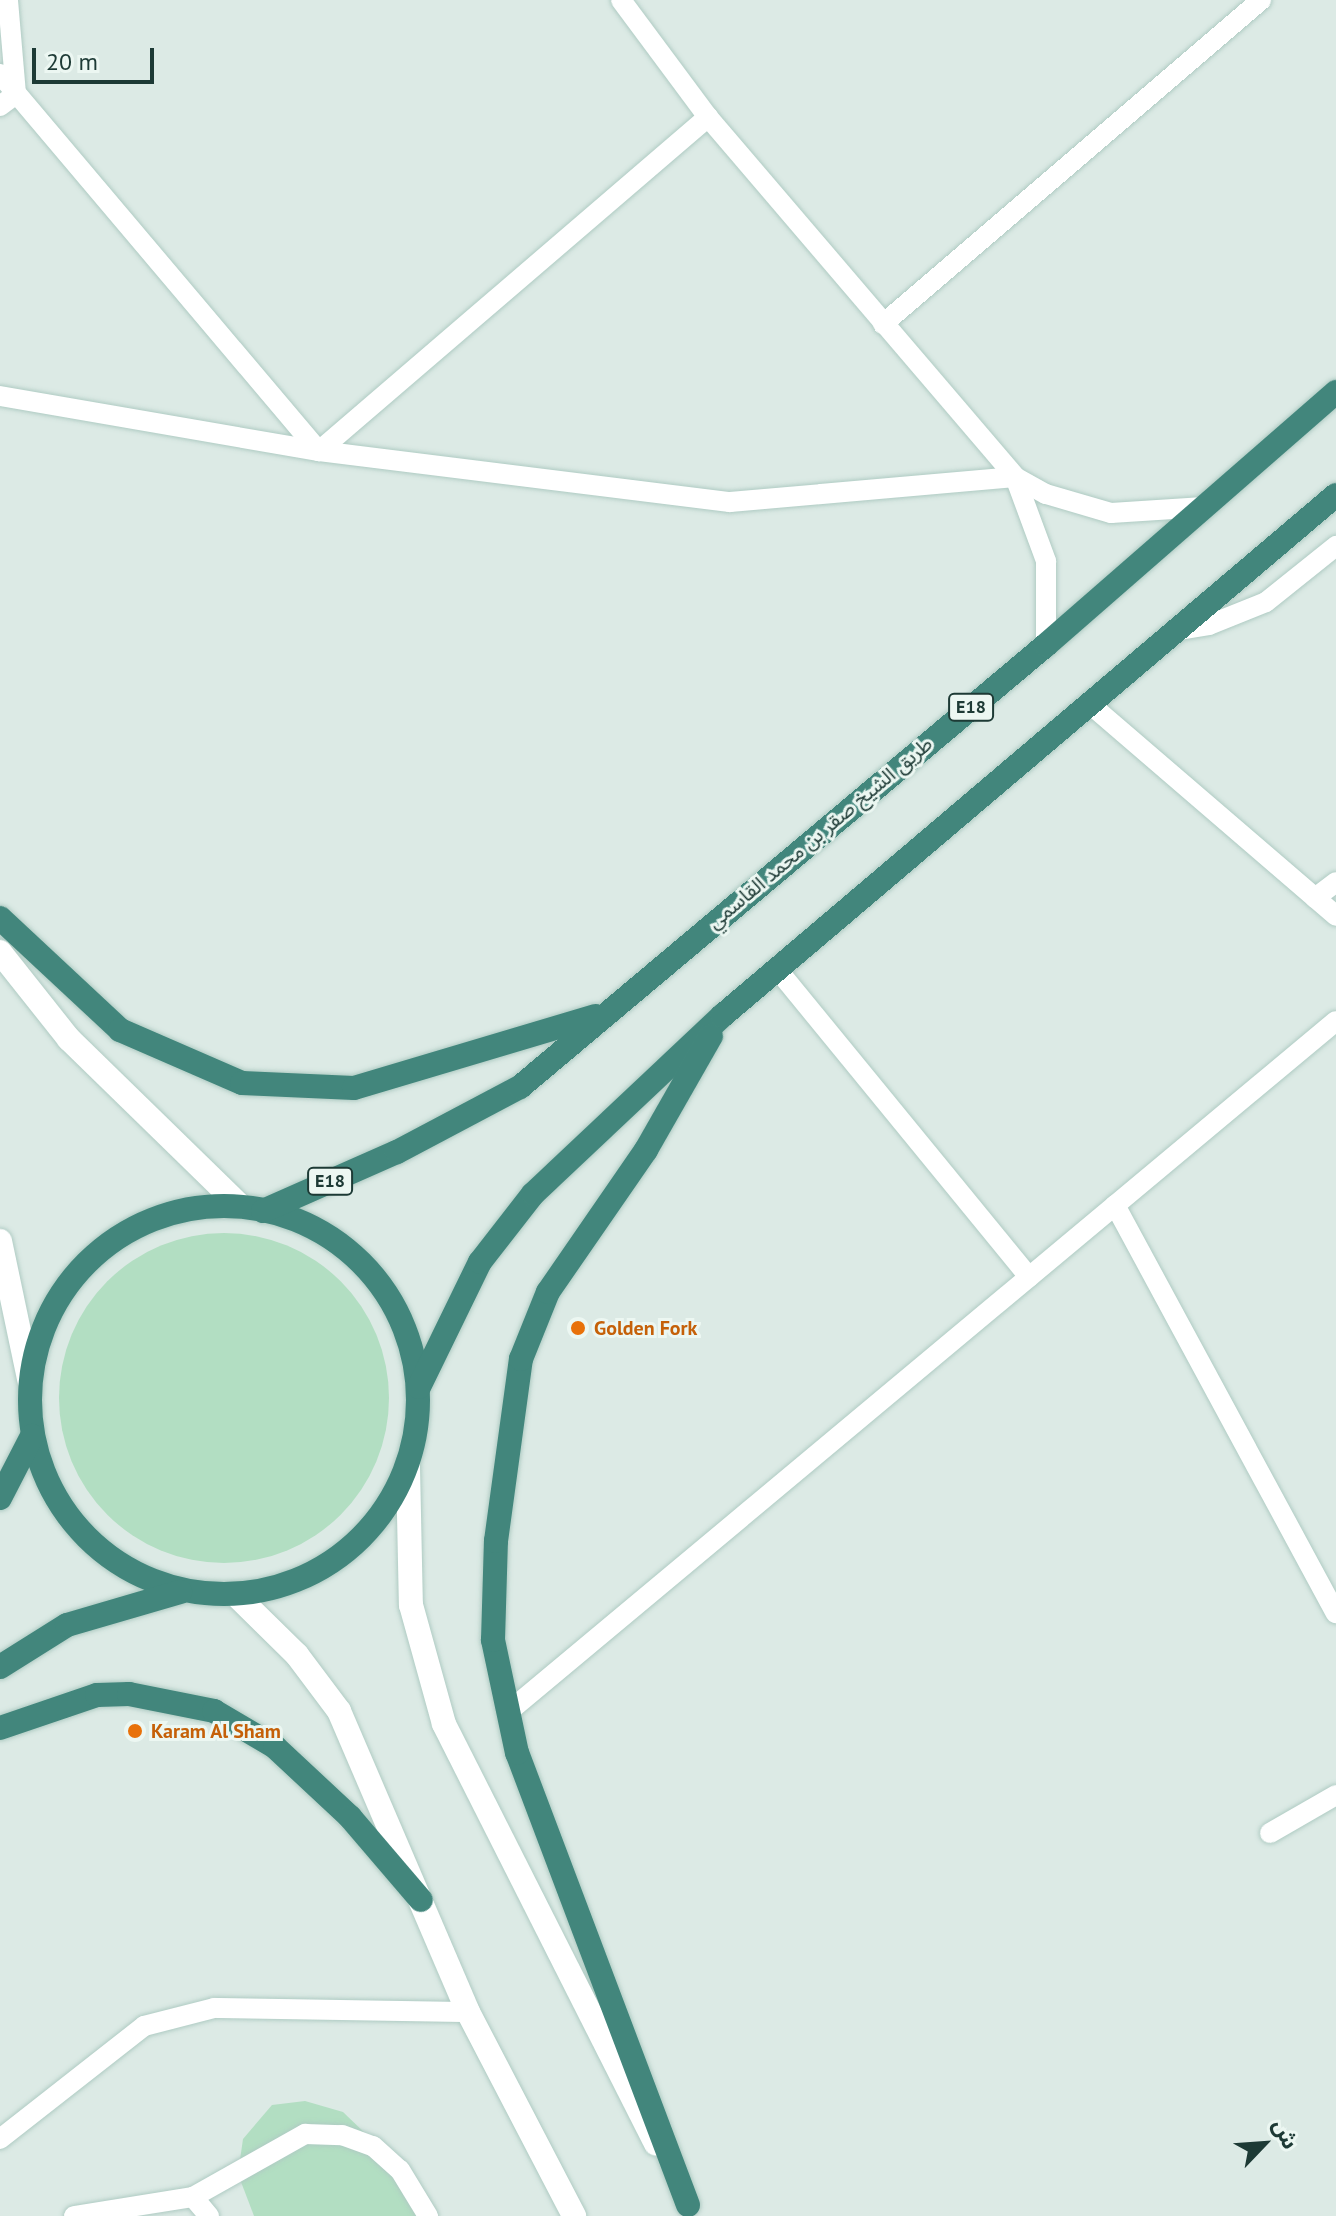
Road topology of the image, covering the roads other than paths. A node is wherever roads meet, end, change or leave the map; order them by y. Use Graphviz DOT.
graph roads {
  1 [pos="8,0"];
  2 [pos="621,0"];
  3 [pos="1261,0"];
  4 [pos="0,74"];
  5 [pos="8,100"];
  6 [pos="708,117"];
  7 [pos="883,324"];
  8 [pos="1336,392"];
  9 [pos="0,396"];
  10 [pos="319,451"];
  11 [pos="1015,477"];
  12 [pos="1336,495"];
  13 [pos="1204,507"];
  14 [pos="1336,546"];
  15 [pos="1178,630"];
  16 [pos="1046,645"];
  17 [pos="1091,705"];
  18 [pos="1336,882"];
  19 [pos="1315,898"];
  20 [pos="1336,916"];
  21 [pos="0,918"];
  22 [pos="0,952"];
  23 [pos="777,969"];
  24 [pos="600,1015"];
  25 [pos="722,1016"];
  26 [pos="1336,1021"];
  27 [pos="238,1204"];
  28 [pos="1115,1205"];
  29 [pos="263,1211"];
  30 [pos="0,1241"];
  31 [pos="1029,1277"];
  32 [pos="29,1379"];
  33 [pos="419,1387"];
  34 [pos="32,1436"];
  35 [pos="408,1467"];
  36 [pos="0,1498"];
  37 [pos="180,1592"];
  38 [pos="237,1596"];
  39 [pos="1336,1613"];
  40 [pos="0,1667"];
  41 [pos="508,1712"];
  42 [pos="0,1728"];
  43 [pos="1336,1795"];
  44 [pos="1270,1833"];
  45 [pos="421,1900"];
  46 [pos="468,2012"];
  47 [pos="0,2139"];
  48 [pos="193,2197"];
  49 [pos="692,2211"];
  50 [pos="74,2216"];
  51 [pos="209,2216"];
  52 [pos="428,2216"];
  53 [pos="574,2216"];
  1 -- 5 [label="lane"];
  2 -- 6 [label="lane"];
  3 -- 7 [label="lane"];
  4 -- 5 [label="lane"];
  5 -- 10 [label="lane"];
  6 -- 7 [label="lane"];
  6 -- 10 [label="lane"];
  7 -- 11 [label="lane"];
  8 -- 13 [label="highway, طريق الشيخ صقر بن محمد القاسمي / E18"];
  9 -- 10 [label="lane"];
  10 -- 11 [label="lane"];
  11 -- 13 [label="lane"];
  11 -- 16 [label="lane"];
  12 -- 15 [label="highway"];
  13 -- 16 [label="highway, طريق الشيخ صقر بن محمد القاسمي / E18"];
  14 -- 15 [label="lane"];
  15 -- 17 [label="highway"];
  16 -- 24 [label="highway, طريق الشيخ صقر بن محمد القاسمي / E18"];
  17 -- 19 [label="lane"];
  17 -- 23 [label="highway"];
  18 -- 19 [label="lane"];
  19 -- 20 [label="lane"];
  21 -- 24 [label="highway"];
  22 -- 27 [label="main road"];
  23 -- 25 [label="highway"];
  23 -- 31 [label="lane"];
  24 -- 29 [label="highway, طريق الشيخ صقر بن محمد القاسمي / E18"];
  25 -- 33 [label="highway"];
  25 -- 41 [label="highway"];
  26 -- 28 [label="lane"];
  27 -- 29 [label="highway"];
  27 -- 32 [label="highway"];
  28 -- 31 [label="lane"];
  28 -- 39 [label="lane"];
  29 -- 33 [label="highway"];
  30 -- 32 [label="main road"];
  31 -- 41 [label="lane"];
  32 -- 34 [label="highway"];
  33 -- 35 [label="highway"];
  34 -- 36 [label="highway"];
  34 -- 37 [label="highway"];
  35 -- 38 [label="highway"];
  35 -- 49 [label="main road"];
  37 -- 38 [label="highway"];
  37 -- 40 [label="highway"];
  38 -- 45 [label="main road"];
  41 -- 49 [label="highway"];
  42 -- 45 [label="highway"];
  43 -- 44 [label="lane"];
  45 -- 46 [label="main road"];
  46 -- 47 [label="lane"];
  46 -- 53 [label="main road"];
  48 -- 50 [label="lane"];
  48 -- 51 [label="lane"];
  48 -- 52 [label="lane"];
}
